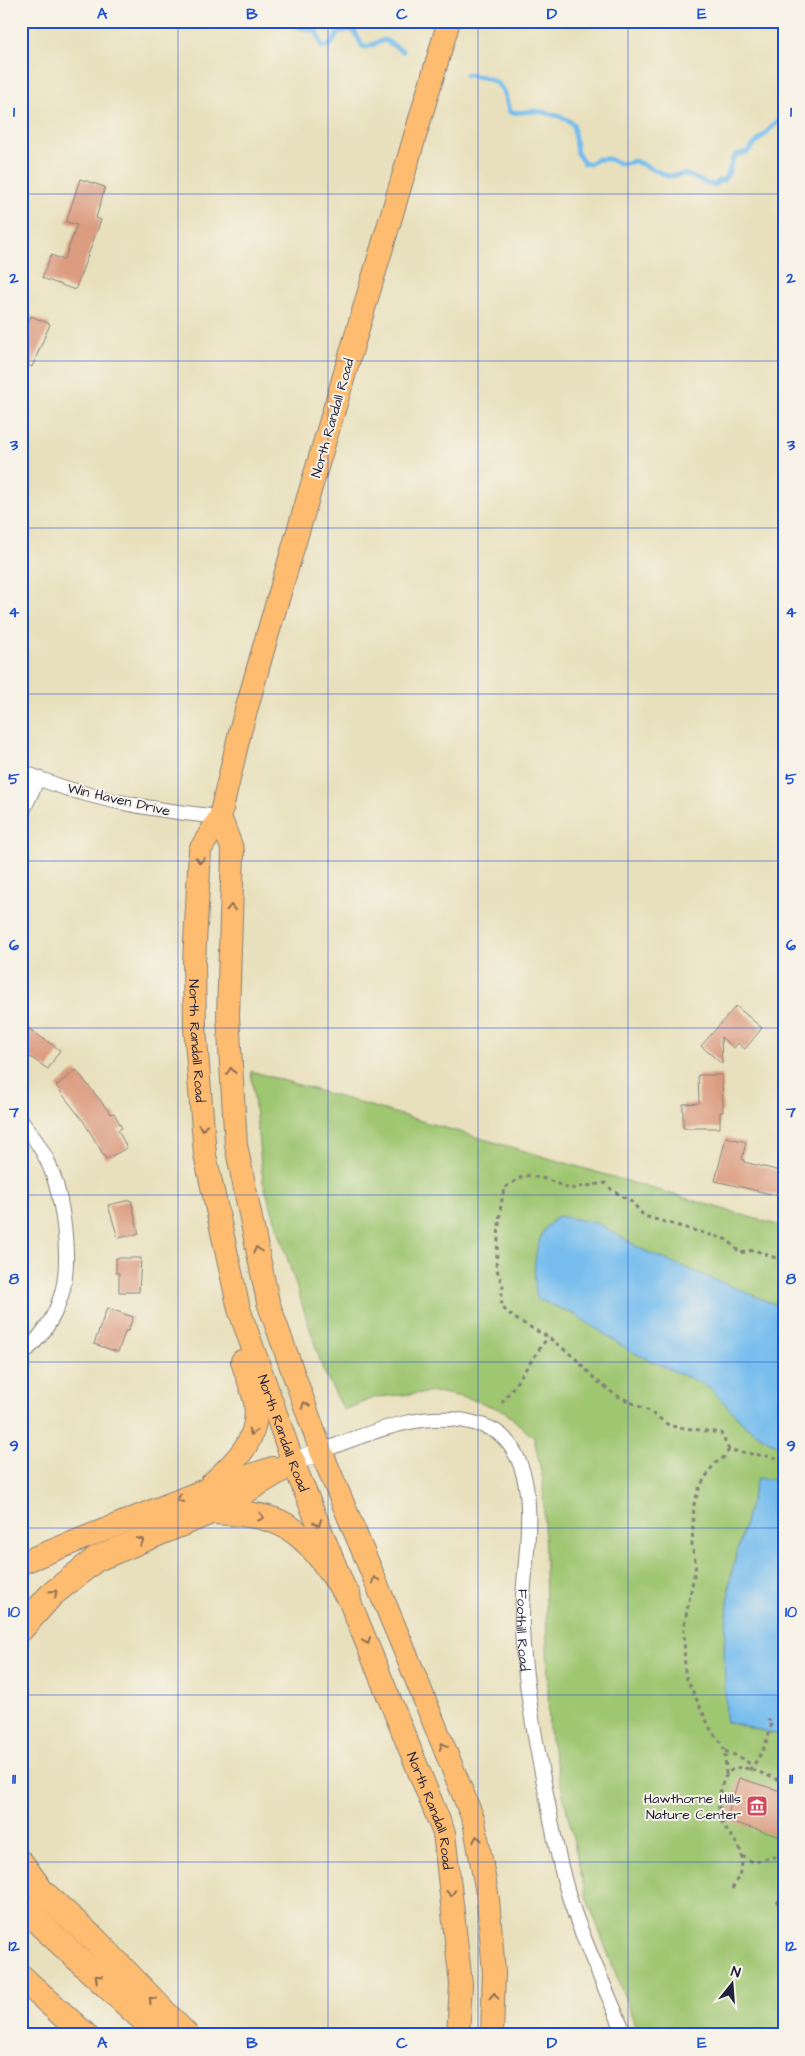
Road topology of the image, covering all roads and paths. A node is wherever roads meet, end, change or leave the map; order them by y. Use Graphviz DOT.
graph roads {
  1 [pos="449,21"];
  2 [pos="21,771"];
  3 [pos="38,778"];
  4 [pos="21,815"];
  5 [pos="220,817"];
  6 [pos="21,1121"];
  7 [pos="226,1248"];
  8 [pos="784,1261"];
  9 [pos="548,1337"];
  10 [pos="21,1355"];
  11 [pos="502,1403"];
  12 [pos="729,1450"];
  13 [pos="321,1451"];
  14 [pos="784,1459"];
  15 [pos="293,1462"];
  16 [pos="208,1500"];
  17 [pos="21,1563"];
  18 [pos="348,1596"];
  19 [pos="21,1629"];
  20 [pos="766,1719"];
  21 [pos="725,1751"];
  22 [pos="752,1766"];
  23 [pos="749,1770"];
  24 [pos="726,1774"];
  25 [pos="784,1782"];
  26 [pos="742,1856"];
  27 [pos="784,1861"];
  28 [pos="21,1863"];
  29 [pos="732,1889"];
  30 [pos="784,1892"];
  31 [pos="777,1904"];
  32 [pos="21,1906"];
  33 [pos="21,1977"];
  34 [pos="85,2035"];
  35 [pos="160,2035"];
  36 [pos="186,2035"];
  37 [pos="458,2035"];
  38 [pos="492,2035"];
  39 [pos="625,2035"];
  1 -- 5 [label="main road, North Randall Road"];
  2 -- 3 [label="street, Win Haven Drive"];
  3 -- 4 [label="street"];
  3 -- 5 [label="street, Win Haven Drive"];
  5 -- 7 [label="main road, North Randall Road, one-way"];
  13 -- 5 [label="main road, North Randall Road, one-way"];
  6 -- 10 [label="street"];
  7 -- 15 [label="main road, North Randall Road"];
  7 -- 16 [label="main road, one-way"];
  8 -- 9 [label="path"];
  9 -- 11 [label="path"];
  9 -- 12 [label="path"];
  12 -- 14 [label="path"];
  12 -- 21 [label="path"];
  13 -- 15 [label="street, Foothill Road"];
  38 -- 13 [label="main road, North Randall Road, one-way"];
  13 -- 39 [label="street, Foothill Road"];
  15 -- 16 [label="highway"];
  15 -- 18 [label="main road, North Randall Road, one-way"];
  16 -- 17 [label="main road, one-way"];
  16 -- 18 [label="highway, one-way"];
  19 -- 16 [label="highway, one-way"];
  18 -- 37 [label="main road, North Randall Road, one-way"];
  20 -- 22 [label="path"];
  21 -- 22 [label="path"];
  21 -- 24 [label="path"];
  22 -- 23 [label="path"];
  23 -- 24 [label="path"];
  23 -- 25 [label="path"];
  24 -- 26 [label="path"];
  26 -- 27 [label="path"];
  26 -- 29 [label="path"];
  36 -- 28 [label="highway, one-way"];
  30 -- 31 [label="path"];
  35 -- 32 [label="highway, one-way"];
  33 -- 34 [label="highway"];
}
